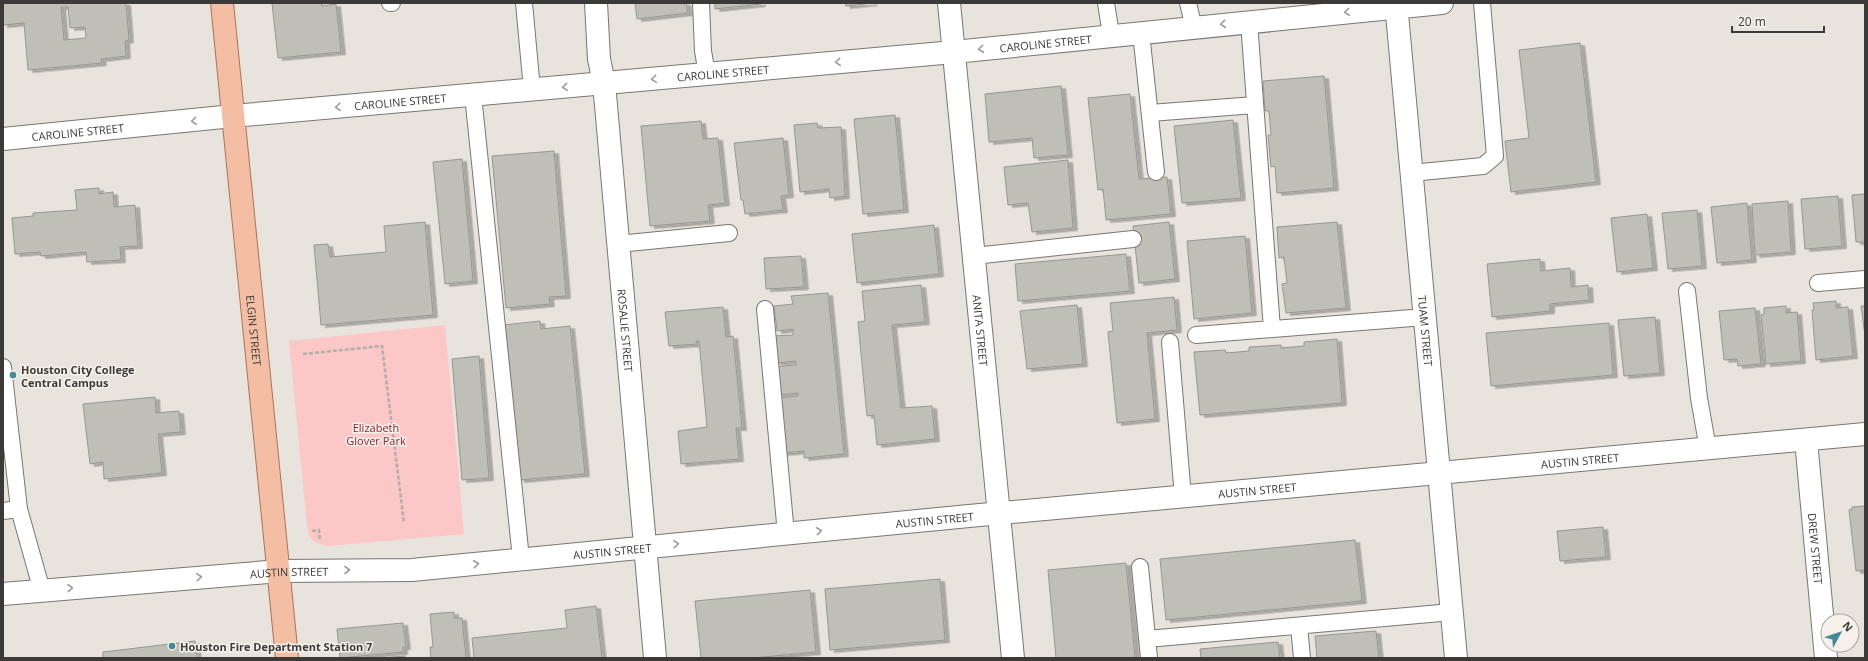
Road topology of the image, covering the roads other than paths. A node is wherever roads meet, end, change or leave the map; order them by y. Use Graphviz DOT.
graph roads {
  1 [pos="222,3"];
  2 [pos="524,3"];
  3 [pos="596,3"];
  4 [pos="701,3"];
  5 [pos="949,3"];
  6 [pos="1106,3"];
  7 [pos="1188,3"];
  8 [pos="1442,3"];
  9 [pos="1482,3"];
  10 [pos="1396,5"];
  11 [pos="1249,22"];
  12 [pos="1194,28"];
  13 [pos="1141,33"];
  14 [pos="1111,35"];
  15 [pos="954,52"];
  16 [pos="707,74"];
  17 [pos="604,83"];
  18 [pos="532,90"];
  19 [pos="473,95"];
  20 [pos="1255,105"];
  21 [pos="1150,113"];
  22 [pos="233,116"];
  23 [pos="3,139"];
  24 [pos="1156,172"];
  25 [pos="1411,173"];
  26 [pos="729,233"];
  27 [pos="1133,240"];
  28 [pos="618,244"];
  29 [pos="974,256"];
  30 [pos="1865,279"];
  31 [pos="1818,283"];
  32 [pos="1687,291"];
  33 [pos="765,309"];
  34 [pos="1425,317"];
  35 [pos="1272,329"];
  36 [pos="1196,335"];
  37 [pos="1170,342"];
  38 [pos="3,367"];
  39 [pos="1865,434"];
  40 [pos="1806,440"];
  41 [pos="1708,449"];
  42 [pos="1440,474"];
  43 [pos="1183,497"];
  44 [pos="19,509"];
  45 [pos="3,511"];
  46 [pos="999,513"];
  47 [pos="786,534"];
  48 [pos="644,547"];
  49 [pos="521,559"];
  50 [pos="1140,567"];
  51 [pos="280,571"];
  52 [pos="42,590"];
  53 [pos="3,594"];
  54 [pos="1452,612"];
  55 [pos="1299,626"];
  56 [pos="1147,639"];
  57 [pos="288,658"];
  58 [pos="655,658"];
  59 [pos="1013,658"];
  60 [pos="1149,658"];
  61 [pos="1302,658"];
  62 [pos="1456,658"];
  63 [pos="1826,658"];
  1 -- 22 [label="main road, ELGIN STREET"];
  2 -- 18 [label="lane"];
  3 -- 17 [label="street, ROSALIE STREET"];
  4 -- 16 [label="lane"];
  5 -- 15 [label="street, ANITA STREET"];
  6 -- 14 [label="lane"];
  7 -- 12 [label="lane"];
  8 -- 10 [label="street, CAROLINE STREET"];
  9 -- 25 [label="lane"];
  10 -- 11 [label="street, CAROLINE STREET, one-way"];
  10 -- 25 [label="street, TUAM STREET"];
  11 -- 12 [label="street, CAROLINE STREET, one-way"];
  11 -- 20 [label="lane"];
  12 -- 13 [label="street, CAROLINE STREET"];
  13 -- 14 [label="street, CAROLINE STREET"];
  13 -- 21 [label="lane"];
  14 -- 15 [label="street, CAROLINE STREET, one-way"];
  15 -- 16 [label="street, CAROLINE STREET, one-way"];
  15 -- 29 [label="street, ANITA STREET"];
  16 -- 17 [label="street, CAROLINE STREET, one-way"];
  17 -- 18 [label="street, CAROLINE STREET, one-way"];
  17 -- 28 [label="street, ROSALIE STREET"];
  18 -- 19 [label="street, CAROLINE STREET"];
  19 -- 22 [label="street, CAROLINE STREET, one-way"];
  19 -- 49 [label="lane"];
  20 -- 21 [label="lane"];
  20 -- 35 [label="lane"];
  21 -- 24 [label="lane"];
  22 -- 23 [label="street, CAROLINE STREET, one-way"];
  22 -- 51 [label="main road, ELGIN STREET"];
  25 -- 34 [label="street, TUAM STREET"];
  26 -- 28 [label="lane"];
  27 -- 29 [label="lane"];
  28 -- 48 [label="street, ROSALIE STREET"];
  29 -- 46 [label="street, ANITA STREET"];
  30 -- 31 [label="lane"];
  32 -- 41 [label="lane"];
  33 -- 47 [label="lane"];
  34 -- 35 [label="lane"];
  34 -- 42 [label="street, TUAM STREET"];
  35 -- 36 [label="lane"];
  37 -- 43 [label="lane"];
  38 -- 44 [label="lane"];
  39 -- 40 [label="street, AUSTIN STREET"];
  40 -- 41 [label="street, AUSTIN STREET"];
  40 -- 63 [label="street, DREW STREET"];
  41 -- 42 [label="street, AUSTIN STREET"];
  42 -- 43 [label="street, AUSTIN STREET"];
  42 -- 54 [label="street, TUAM STREET"];
  43 -- 46 [label="street, AUSTIN STREET"];
  44 -- 45 [label="lane"];
  44 -- 52 [label="lane"];
  47 -- 46 [label="street, AUSTIN STREET, one-way"];
  46 -- 59 [label="street, ANITA STREET"];
  48 -- 47 [label="street, AUSTIN STREET, one-way"];
  48 -- 49 [label="street, AUSTIN STREET"];
  48 -- 58 [label="street, ROSALIE STREET"];
  51 -- 49 [label="street, AUSTIN STREET, one-way"];
  50 -- 56 [label="lane"];
  52 -- 51 [label="street, AUSTIN STREET, one-way"];
  51 -- 57 [label="main road, ELGIN STREET"];
  52 -- 53 [label="street, AUSTIN STREET"];
  54 -- 55 [label="lane"];
  54 -- 62 [label="street, TUAM STREET"];
  55 -- 56 [label="lane"];
  55 -- 61 [label="lane"];
  56 -- 60 [label="lane"];
}
